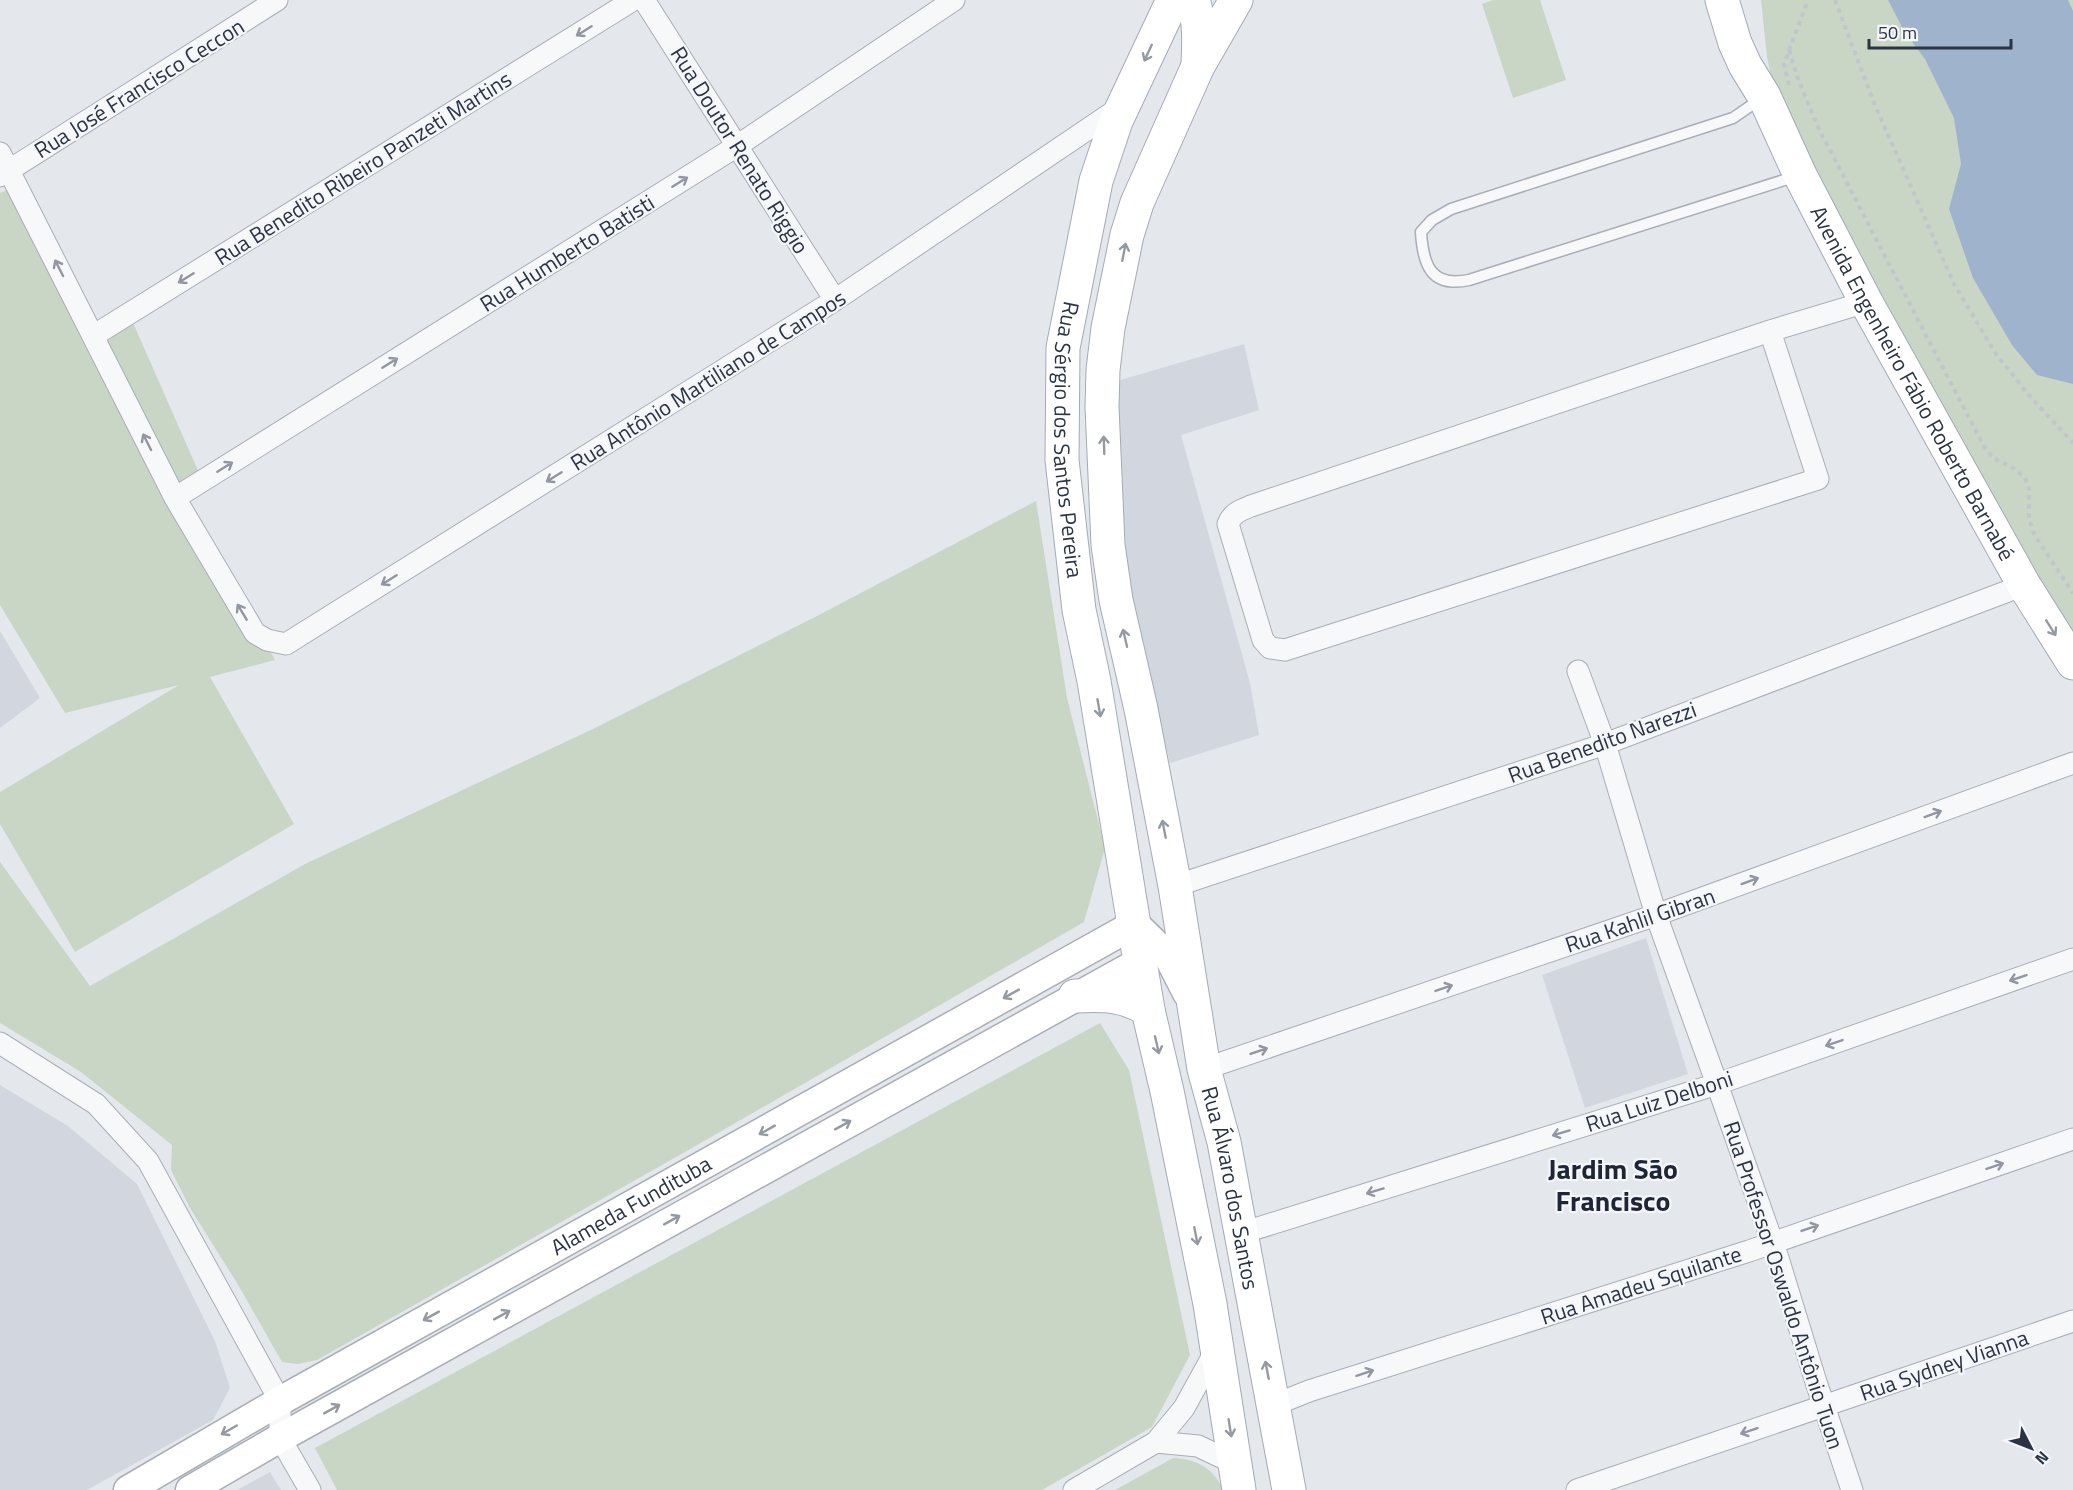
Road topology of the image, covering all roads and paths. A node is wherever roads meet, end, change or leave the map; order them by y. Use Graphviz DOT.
graph roads {
  1 [pos="277,0"];
  2 [pos="633,0"];
  3 [pos="644,0"];
  4 [pos="954,0"];
  5 [pos="1173,0"];
  6 [pos="1193,0"];
  7 [pos="1236,0"];
  8 [pos="1722,0"];
  9 [pos="1742,0"];
  10 [pos="1808,0"];
  11 [pos="1835,0"];
  12 [pos="1789,49"];
  13 [pos="1197,66"];
  14 [pos="1777,92"];
  15 [pos="1123,106"];
  16 [pos="737,146"];
  17 [pos="3,166"];
  18 [pos="1800,176"];
  19 [pos="835,300"];
  20 [pos="1866,302"];
  21 [pos="1770,331"];
  22 [pos="93,336"];
  23 [pos="2073,443"];
  24 [pos="176,498"];
  25 [pos="2024,585"];
  26 [pos="2073,593"];
  27 [pos="1116,600"];
  28 [pos="1079,610"];
  29 [pos="2073,663"];
  30 [pos="1578,671"];
  31 [pos="1605,744"];
  32 [pos="2073,763"];
  33 [pos="1173,874"];
  34 [pos="1129,884"];
  35 [pos="1656,915"];
  36 [pos="1143,942"];
  37 [pos="2073,959"];
  38 [pos="1043,976"];
  39 [pos="1075,996"];
  40 [pos="1194,1007"];
  41 [pos="1148,1010"];
  42 [pos="0,1043"];
  43 [pos="1204,1070"];
  44 [pos="1717,1084"];
  45 [pos="2073,1139"];
  46 [pos="1242,1233"];
  47 [pos="1771,1242"];
  48 [pos="2073,1321"];
  49 [pos="1217,1347"];
  50 [pos="280,1401"];
  51 [pos="1274,1405"];
  52 [pos="1824,1406"];
  53 [pos="280,1438"];
  54 [pos="1156,1442"];
  55 [pos="1238,1477"];
  56 [pos="128,1490"];
  57 [pos="190,1490"];
  58 [pos="310,1490"];
  59 [pos="1074,1490"];
  60 [pos="1289,1490"];
  61 [pos="1577,1490"];
  62 [pos="1852,1490"];
  1 -- 17 [label="street, Rua José Francisco Ceccon"];
  2 -- 22 [label="street, Rua Benedito Ribeiro Panzeti Martins, one-way"];
  3 -- 16 [label="street, Rua Doutor Renato Riggio"];
  4 -- 16 [label="street, Rua Humberto Batisti"];
  5 -- 15 [label="main road, Rua Sérgio dos Santos Pereira, one-way"];
  6 -- 13 [label="main road"];
  7 -- 13 [label="main road"];
  8 -- 14 [label="main road"];
  9 -- 14 [label="main road"];
  10 -- 12 [label="path"];
  11 -- 23 [label="path"];
  12 -- 14 [label="path"];
  12 -- 26 [label="path"];
  27 -- 13 [label="main road, Rua Álvaro dos Santos, one-way"];
  14 -- 18 [label="main road, Avenida Engenheiro Fábio Roberto Barnabé"];
  14 -- 18 [label="lane"];
  15 -- 19 [label="street, Rua Antônio Martiliano de Campos"];
  15 -- 28 [label="main road, Rua Sérgio dos Santos Pereira"];
  16 -- 19 [label="street, Rua Doutor Renato Riggio"];
  24 -- 16 [label="street, Rua Humberto Batisti, one-way"];
  22 -- 17 [label="street, one-way"];
  18 -- 20 [label="main road, Avenida Engenheiro Fábio Roberto Barnabé"];
  19 -- 24 [label="street, Rua Antônio Martiliano de Campos, one-way"];
  20 -- 21 [label="street"];
  20 -- 25 [label="main road, Avenida Engenheiro Fábio Roberto Barnabé"];
  21 -- 21 [label="street"];
  24 -- 22 [label="street, one-way"];
  25 -- 29 [label="main road, Avenida Engenheiro Fábio Roberto Barnabé, one-way"];
  25 -- 31 [label="street, Rua Benedito Narezzi"];
  27 -- 28 [label="main road"];
  33 -- 27 [label="main road, Rua Álvaro dos Santos, one-way"];
  28 -- 34 [label="main road, Rua Sérgio dos Santos Pereira, one-way"];
  30 -- 31 [label="street, Rua Professor Oswaldo Antônio Tuon"];
  31 -- 33 [label="street, Rua Benedito Narezzi"];
  31 -- 35 [label="street, Rua Professor Oswaldo Antônio Tuon"];
  35 -- 32 [label="street, Rua Kahlil Gibran, one-way"];
  33 -- 36 [label="main road"];
  33 -- 40 [label="main road, Rua Álvaro dos Santos"];
  34 -- 36 [label="main road, Rua Sérgio dos Santos Pereira"];
  34 -- 38 [label="main road"];
  43 -- 35 [label="street, Rua Kahlil Gibran, one-way"];
  35 -- 44 [label="street, Rua Professor Oswaldo Antônio Tuon"];
  36 -- 38 [label="main road, Alameda Fundituba"];
  36 -- 39 [label="main road, Alameda Fundituba"];
  36 -- 40 [label="main road"];
  36 -- 41 [label="main road, Rua Sérgio dos Santos Pereira"];
  37 -- 44 [label="street, Rua Luiz Delboni, one-way"];
  38 -- 50 [label="main road, Alameda Fundituba, one-way"];
  39 -- 41 [label="main road"];
  53 -- 39 [label="main road, Alameda Fundituba, one-way"];
  40 -- 43 [label="main road, Rua Álvaro dos Santos"];
  41 -- 49 [label="main road, Rua Sérgio dos Santos Pereira, one-way"];
  42 -- 50 [label="street"];
  43 -- 46 [label="main road, Rua Álvaro dos Santos"];
  44 -- 46 [label="street, Rua Luiz Delboni, one-way"];
  44 -- 47 [label="street, Rua Professor Oswaldo Antônio Tuon"];
  47 -- 45 [label="street, Rua Amadeu Squilante, one-way"];
  51 -- 46 [label="main road, Rua Álvaro dos Santos, one-way"];
  51 -- 47 [label="street, Rua Amadeu Squilante, one-way"];
  47 -- 52 [label="street, Rua Professor Oswaldo Antônio Tuon"];
  48 -- 52 [label="street, Rua Sydney Vianna"];
  49 -- 54 [label="street"];
  49 -- 55 [label="main road, Rua Sérgio dos Santos Pereira, one-way"];
  50 -- 53 [label="street"];
  50 -- 56 [label="main road, Alameda Fundituba, one-way"];
  51 -- 60 [label="main road, Rua Álvaro dos Santos"];
  52 -- 61 [label="street, Rua Sydney Vianna, one-way"];
  52 -- 62 [label="street, Rua Professor Oswaldo Antônio Tuon"];
  53 -- 57 [label="main road, Alameda Fundituba"];
  53 -- 58 [label="street"];
  54 -- 55 [label="street"];
  54 -- 59 [label="street"];
}
